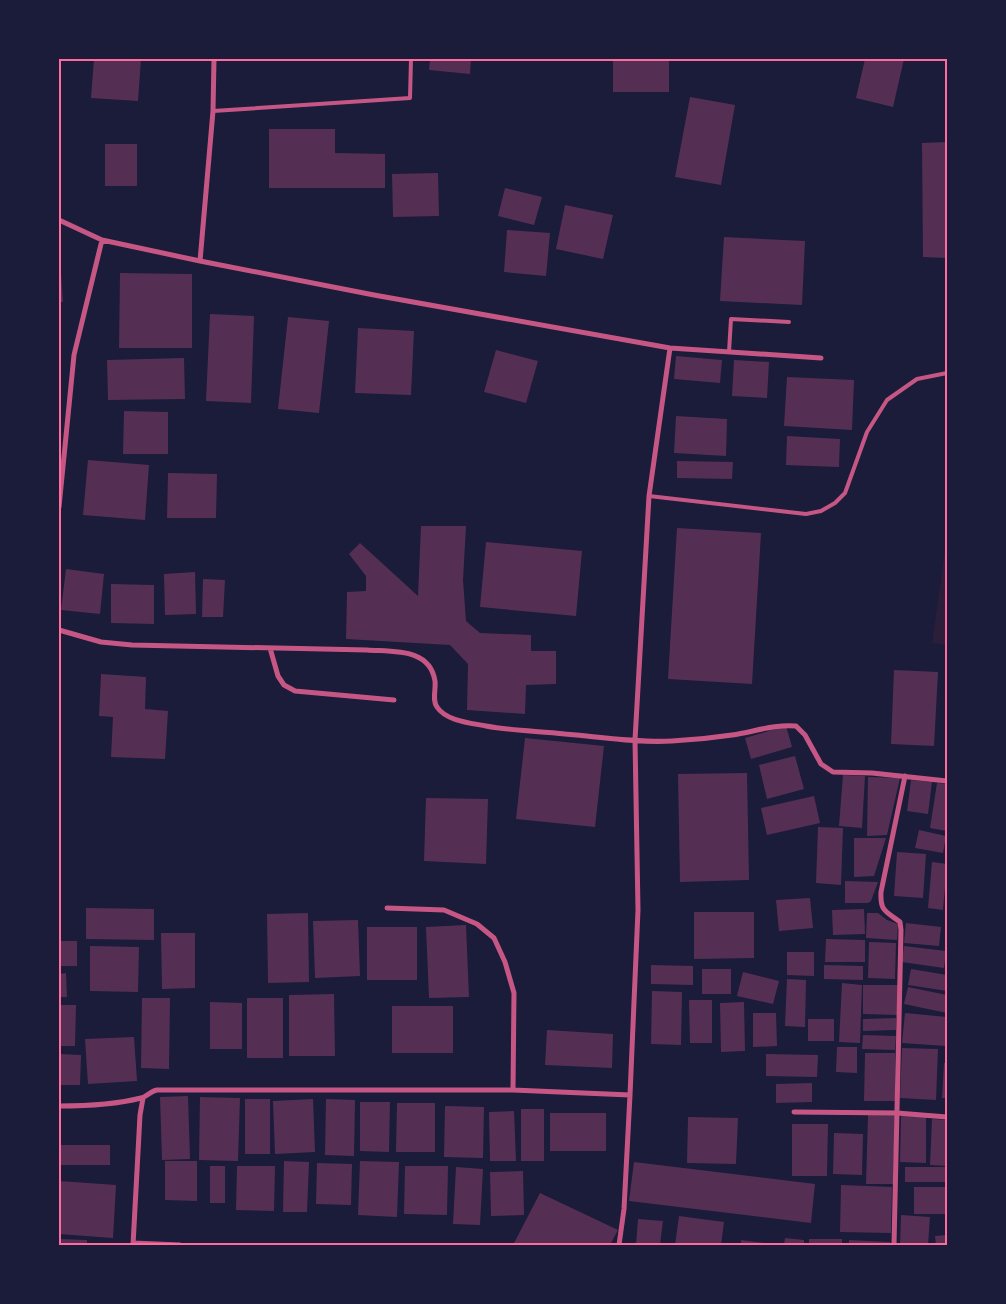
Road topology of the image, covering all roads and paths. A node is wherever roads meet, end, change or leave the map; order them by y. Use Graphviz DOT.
graph roads {
  1 [pos="214,59"];
  2 [pos="411,59"];
  3 [pos="213,111"];
  4 [pos="59,220"];
  5 [pos="102,240"];
  6 [pos="200,261"];
  7 [pos="789,322"];
  8 [pos="670,348"];
  9 [pos="729,352"];
  10 [pos="822,358"];
  11 [pos="947,372"];
  12 [pos="649,496"];
  13 [pos="59,507"];
  14 [pos="59,630"];
  15 [pos="270,648"];
  16 [pos="394,700"];
  17 [pos="635,740"];
  18 [pos="905,776"];
  19 [pos="947,780"];
  20 [pos="387,908"];
  21 [pos="513,1090"];
  22 [pos="630,1095"];
  23 [pos="143,1098"];
  24 [pos="59,1106"];
  25 [pos="794,1112"];
  26 [pos="897,1114"];
  27 [pos="947,1118"];
  28 [pos="133,1244"];
  29 [pos="180,1245"];
  30 [pos="619,1245"];
  31 [pos="894,1245"];
  1 -- 3 [label="street"];
  2 -- 3 [label="lane"];
  3 -- 6 [label="street"];
  4 -- 5 [label="street"];
  5 -- 6 [label="street"];
  5 -- 13 [label="street"];
  6 -- 8 [label="street"];
  7 -- 9 [label="lane"];
  8 -- 9 [label="street"];
  8 -- 12 [label="street"];
  9 -- 10 [label="street"];
  11 -- 12 [label="lane"];
  12 -- 17 [label="street"];
  14 -- 15 [label="street"];
  15 -- 16 [label="street"];
  15 -- 17 [label="street"];
  17 -- 18 [label="street"];
  17 -- 22 [label="street"];
  18 -- 19 [label="street"];
  18 -- 26 [label="street"];
  20 -- 21 [label="street"];
  21 -- 22 [label="street"];
  21 -- 23 [label="street"];
  22 -- 30 [label="street"];
  23 -- 24 [label="street"];
  23 -- 28 [label="street"];
  25 -- 26 [label="street"];
  26 -- 27 [label="street"];
  26 -- 31 [label="street"];
  28 -- 29 [label="street"];
}
